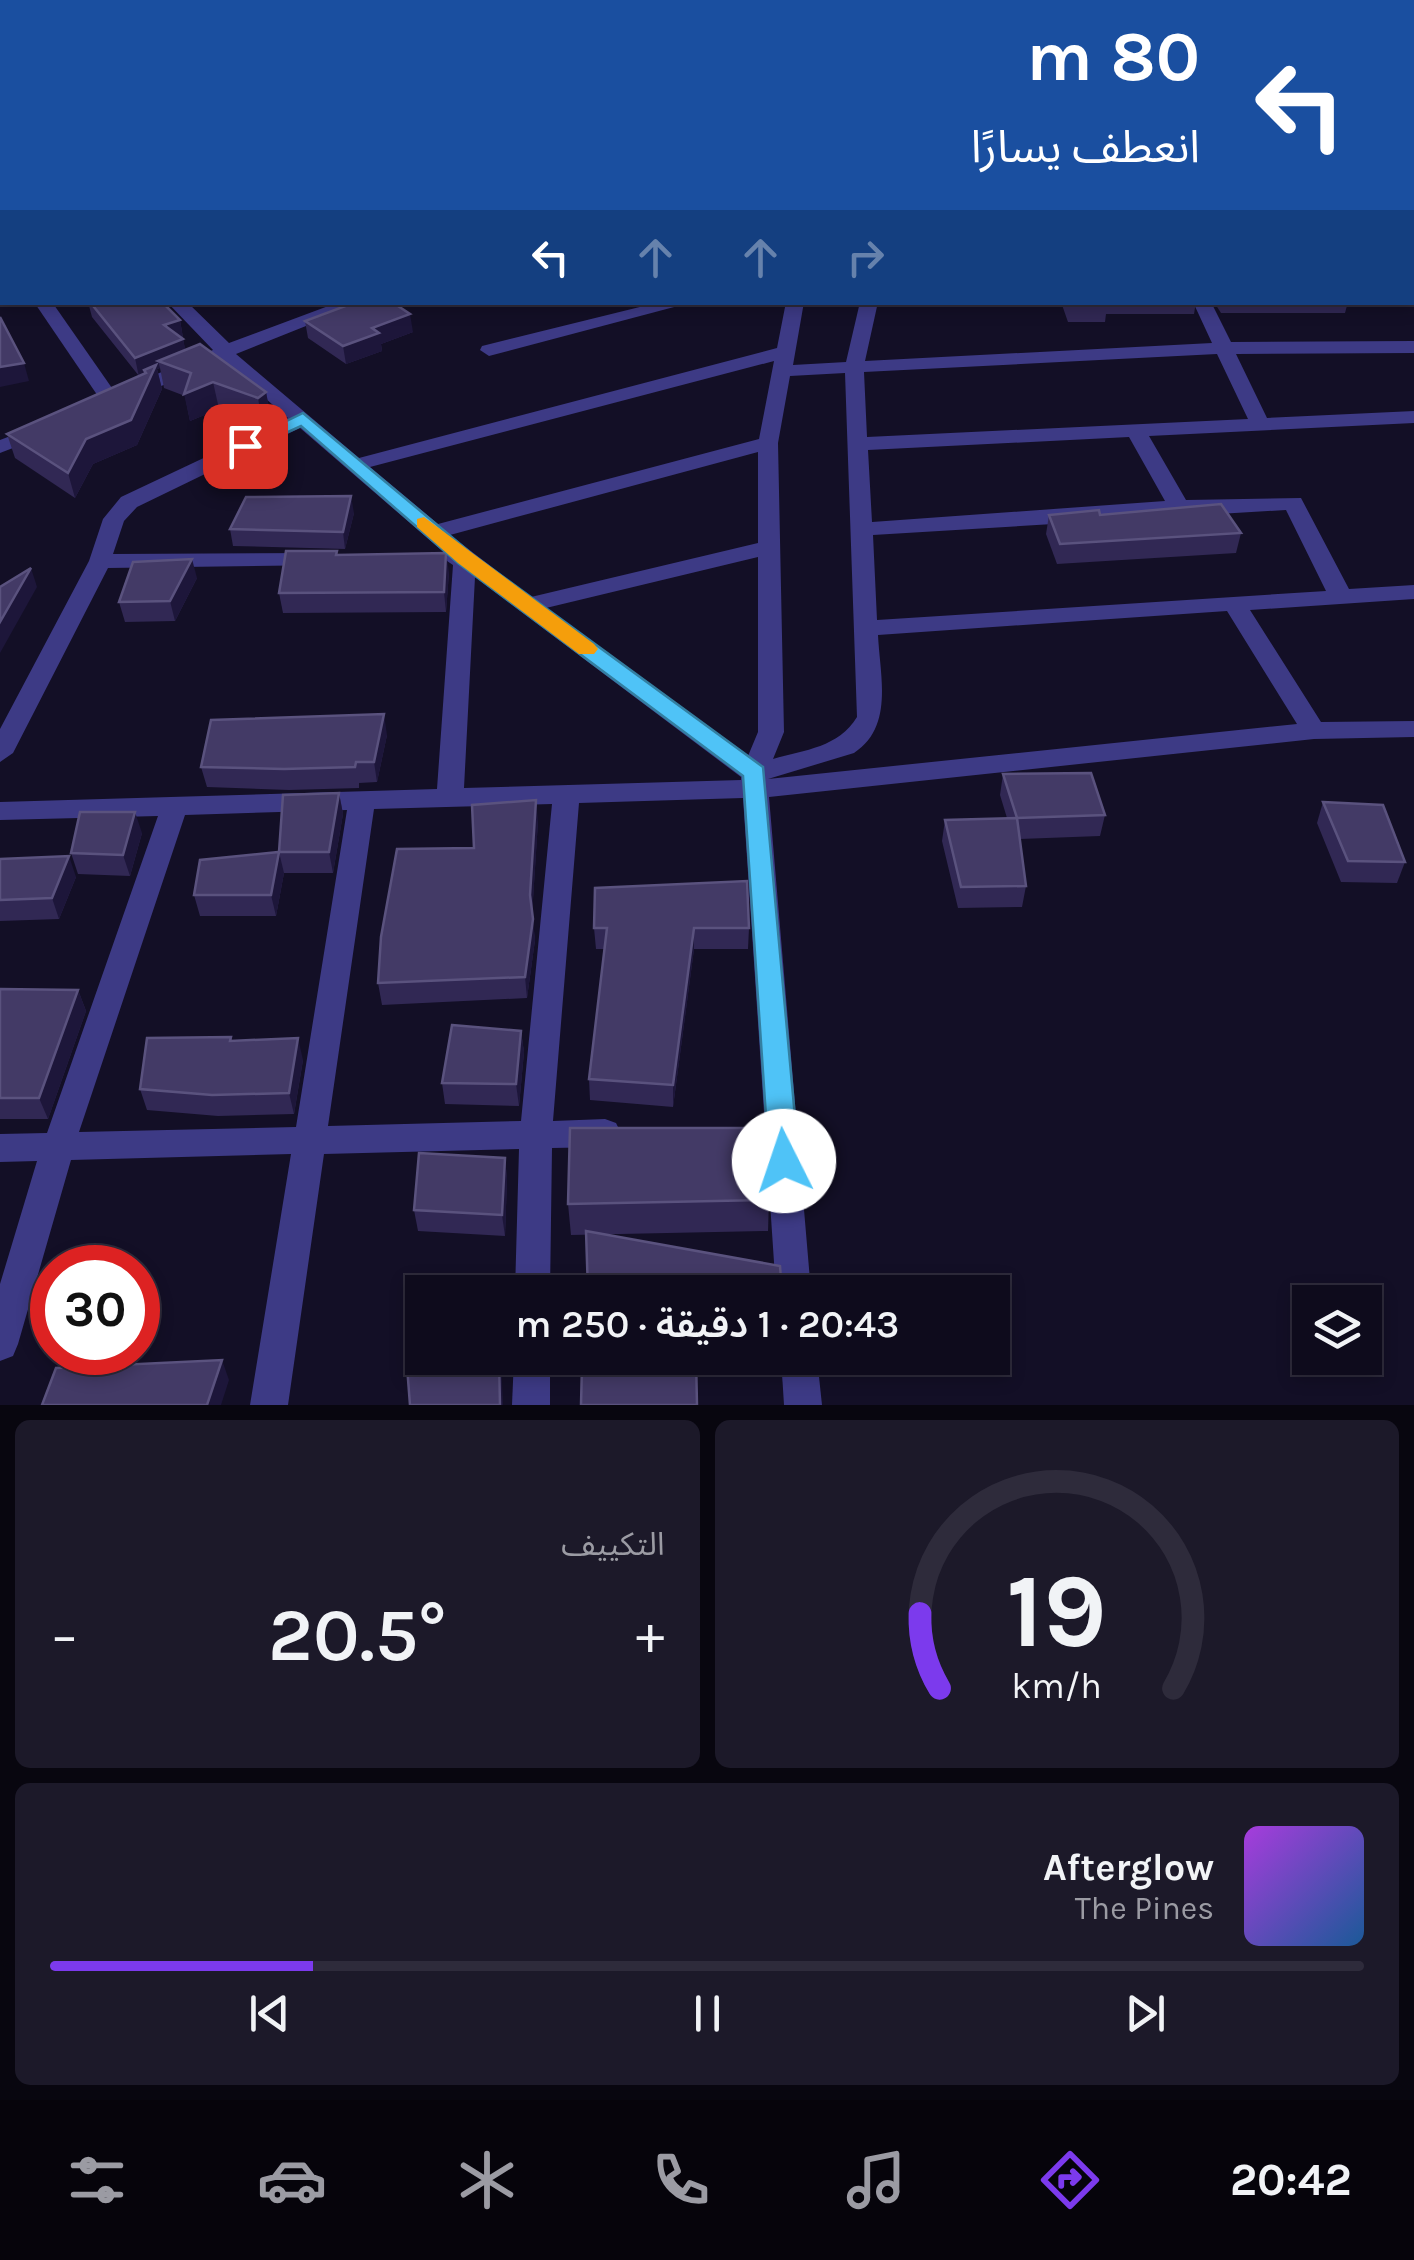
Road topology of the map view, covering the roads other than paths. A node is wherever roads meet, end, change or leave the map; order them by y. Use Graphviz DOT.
graph roads {
  1 [pos="45,305"];
  2 [pos="179,305"];
  3 [pos="350,305"];
  4 [pos="672,305"];
  5 [pos="795,305"];
  6 [pos="867,305"];
  7 [pos="1203,305"];
  8 [pos="1414,347"];
  9 [pos="1224,348"];
  10 [pos="489,350"];
  11 [pos="223,352"];
  12 [pos="783,361"];
  13 [pos="854,368"];
  14 [pos="1414,417"];
  15 [pos="303,418"];
  16 [pos="1259,422"];
  17 [pos="56,424"];
  18 [pos="1135,429"];
  19 [pos="768,443"];
  20 [pos="856,444"];
  21 [pos="0,447"];
  22 [pos="358,464"];
  23 [pos="1179,507"];
  24 [pos="860,528"];
  25 [pos="434,532"];
  26 [pos="766,548"];
  27 [pos="426,559"];
  28 [pos="465,559"];
  29 [pos="350,560"];
  30 [pos="100,561"];
  31 [pos="1414,592"];
  32 [pos="1341,597"];
  33 [pos="527,605"];
  34 [pos="1235,606"];
  35 [pos="869,628"];
  36 [pos="1414,729"];
  37 [pos="1314,730"];
  38 [pos="0,753"];
  39 [pos="755,781"];
  40 [pos="566,795"];
  41 [pos="450,799"];
  42 [pos="362,801"];
  43 [pos="174,808"];
  44 [pos="0,811"];
  45 [pos="782,1128"];
  46 [pos="744,1129"];
  47 [pos="630,1132"];
  48 [pos="536,1135"];
  49 [pos="310,1140"];
  50 [pos="58,1147"];
  51 [pos="0,1148"];
  52 [pos="533,1275"];
  53 [pos="793,1275"];
  54 [pos="0,1344"];
  55 [pos="532,1375"];
  56 [pos="800,1375"];
  57 [pos="270,1405"];
  58 [pos="531,1405"];
  59 [pos="803,1405"];
  1 -- 11 [label="street"];
  2 -- 11 [label="street"];
  3 -- 11 [label="street"];
  4 -- 10 [label="street"];
  5 -- 12 [label="street"];
  6 -- 13 [label="street"];
  7 -- 9 [label="street"];
  8 -- 9 [label="street"];
  9 -- 13 [label="street"];
  9 -- 16 [label="street"];
  11 -- 15 [label="street"];
  12 -- 13 [label="street"];
  12 -- 19 [label="street"];
  12 -- 22 [label="street"];
  13 -- 20 [label="street"];
  14 -- 16 [label="street"];
  15 -- 22 [label="street"];
  15 -- 30 [label="street"];
  16 -- 18 [label="street"];
  17 -- 21 [label="street"];
  18 -- 20 [label="street"];
  18 -- 23 [label="street"];
  19 -- 25 [label="street"];
  19 -- 26 [label="street"];
  20 -- 24 [label="street"];
  22 -- 25 [label="street"];
  23 -- 24 [label="street"];
  23 -- 32 [label="street"];
  24 -- 35 [label="street"];
  25 -- 28 [label="street"];
  26 -- 33 [label="street"];
  26 -- 39 [label="street"];
  27 -- 28 [label="street"];
  28 -- 33 [label="street"];
  28 -- 41 [label="street"];
  29 -- 30 [label="street"];
  30 -- 38 [label="street"];
  31 -- 32 [label="street"];
  32 -- 34 [label="street"];
  33 -- 39 [label="street"];
  34 -- 35 [label="street"];
  34 -- 37 [label="street"];
  35 -- 39 [label="street"];
  36 -- 37 [label="street"];
  37 -- 39 [label="street"];
  39 -- 40 [label="street"];
  39 -- 45 [label="street"];
  40 -- 41 [label="street"];
  40 -- 48 [label="street"];
  41 -- 42 [label="street"];
  42 -- 43 [label="street"];
  42 -- 49 [label="street"];
  43 -- 44 [label="street"];
  43 -- 50 [label="street"];
  45 -- 46 [label="street"];
  45 -- 53 [label="street"];
  47 -- 48 [label="street"];
  48 -- 49 [label="street"];
  48 -- 52 [label="street"];
  49 -- 50 [label="street"];
  49 -- 57 [label="street"];
  50 -- 51 [label="street"];
  50 -- 54 [label="street"];
  55 -- 58 [label="street"];
  56 -- 59 [label="street"];
}
